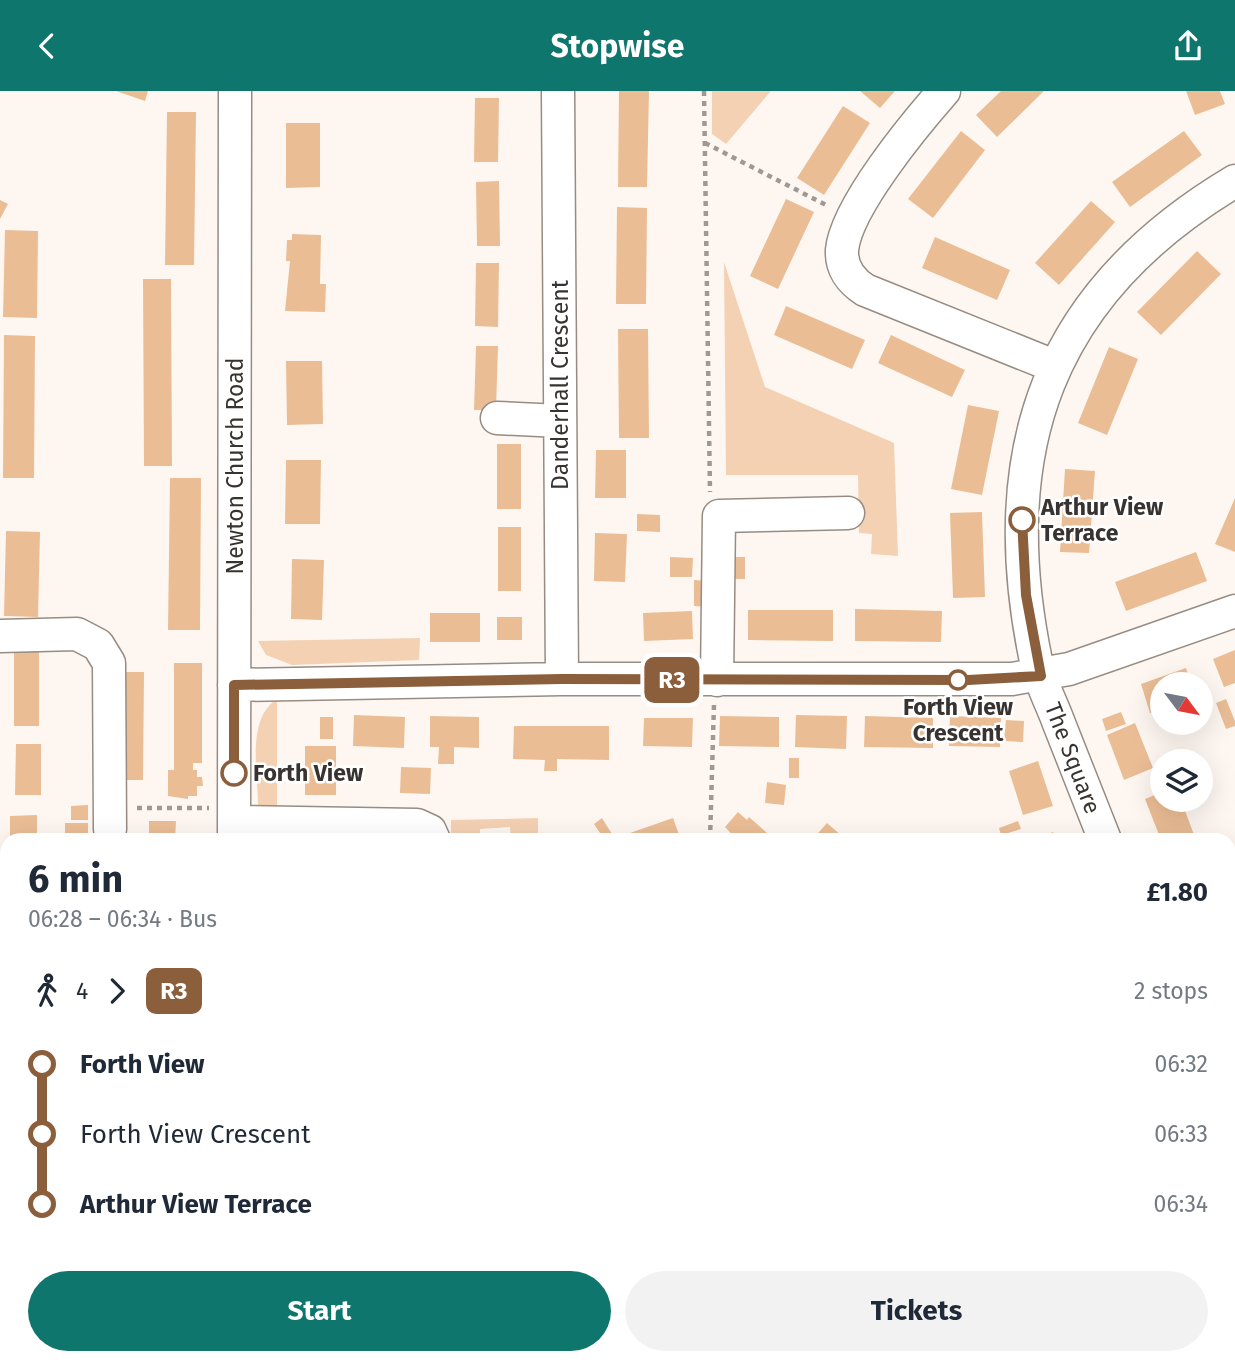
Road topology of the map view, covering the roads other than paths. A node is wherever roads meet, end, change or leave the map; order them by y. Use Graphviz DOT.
graph roads {
  1 [pos="235,91"];
  2 [pos="558,91"];
  3 [pos="944,91"];
  4 [pos="1235,181"];
  5 [pos="1054,366"];
  6 [pos="497,418"];
  7 [pos="560,421"];
  8 [pos="849,513"];
  9 [pos="1235,611"];
  10 [pos="0,636"];
  11 [pos="1041,676"];
  12 [pos="562,679"];
  13 [pos="717,680"];
  14 [pos="234,685"];
  15 [pos="110,819"];
  16 [pos="234,823"];
  17 [pos="431,833"];
  18 [pos="1102,833"];
  1 -- 14 [label="street, Newton Church Road"];
  2 -- 7 [label="street, Danderhall Crescent"];
  3 -- 5 [label="street"];
  4 -- 5 [label="street"];
  5 -- 11 [label="street"];
  6 -- 7 [label="street"];
  7 -- 12 [label="street, Danderhall Crescent"];
  8 -- 13 [label="street"];
  9 -- 11 [label="street"];
  10 -- 15 [label="street"];
  11 -- 13 [label="street"];
  11 -- 18 [label="street, The Square"];
  12 -- 13 [label="street"];
  12 -- 14 [label="street"];
  14 -- 16 [label="street, Newton Church Road"];
  16 -- 17 [label="street"];
}
